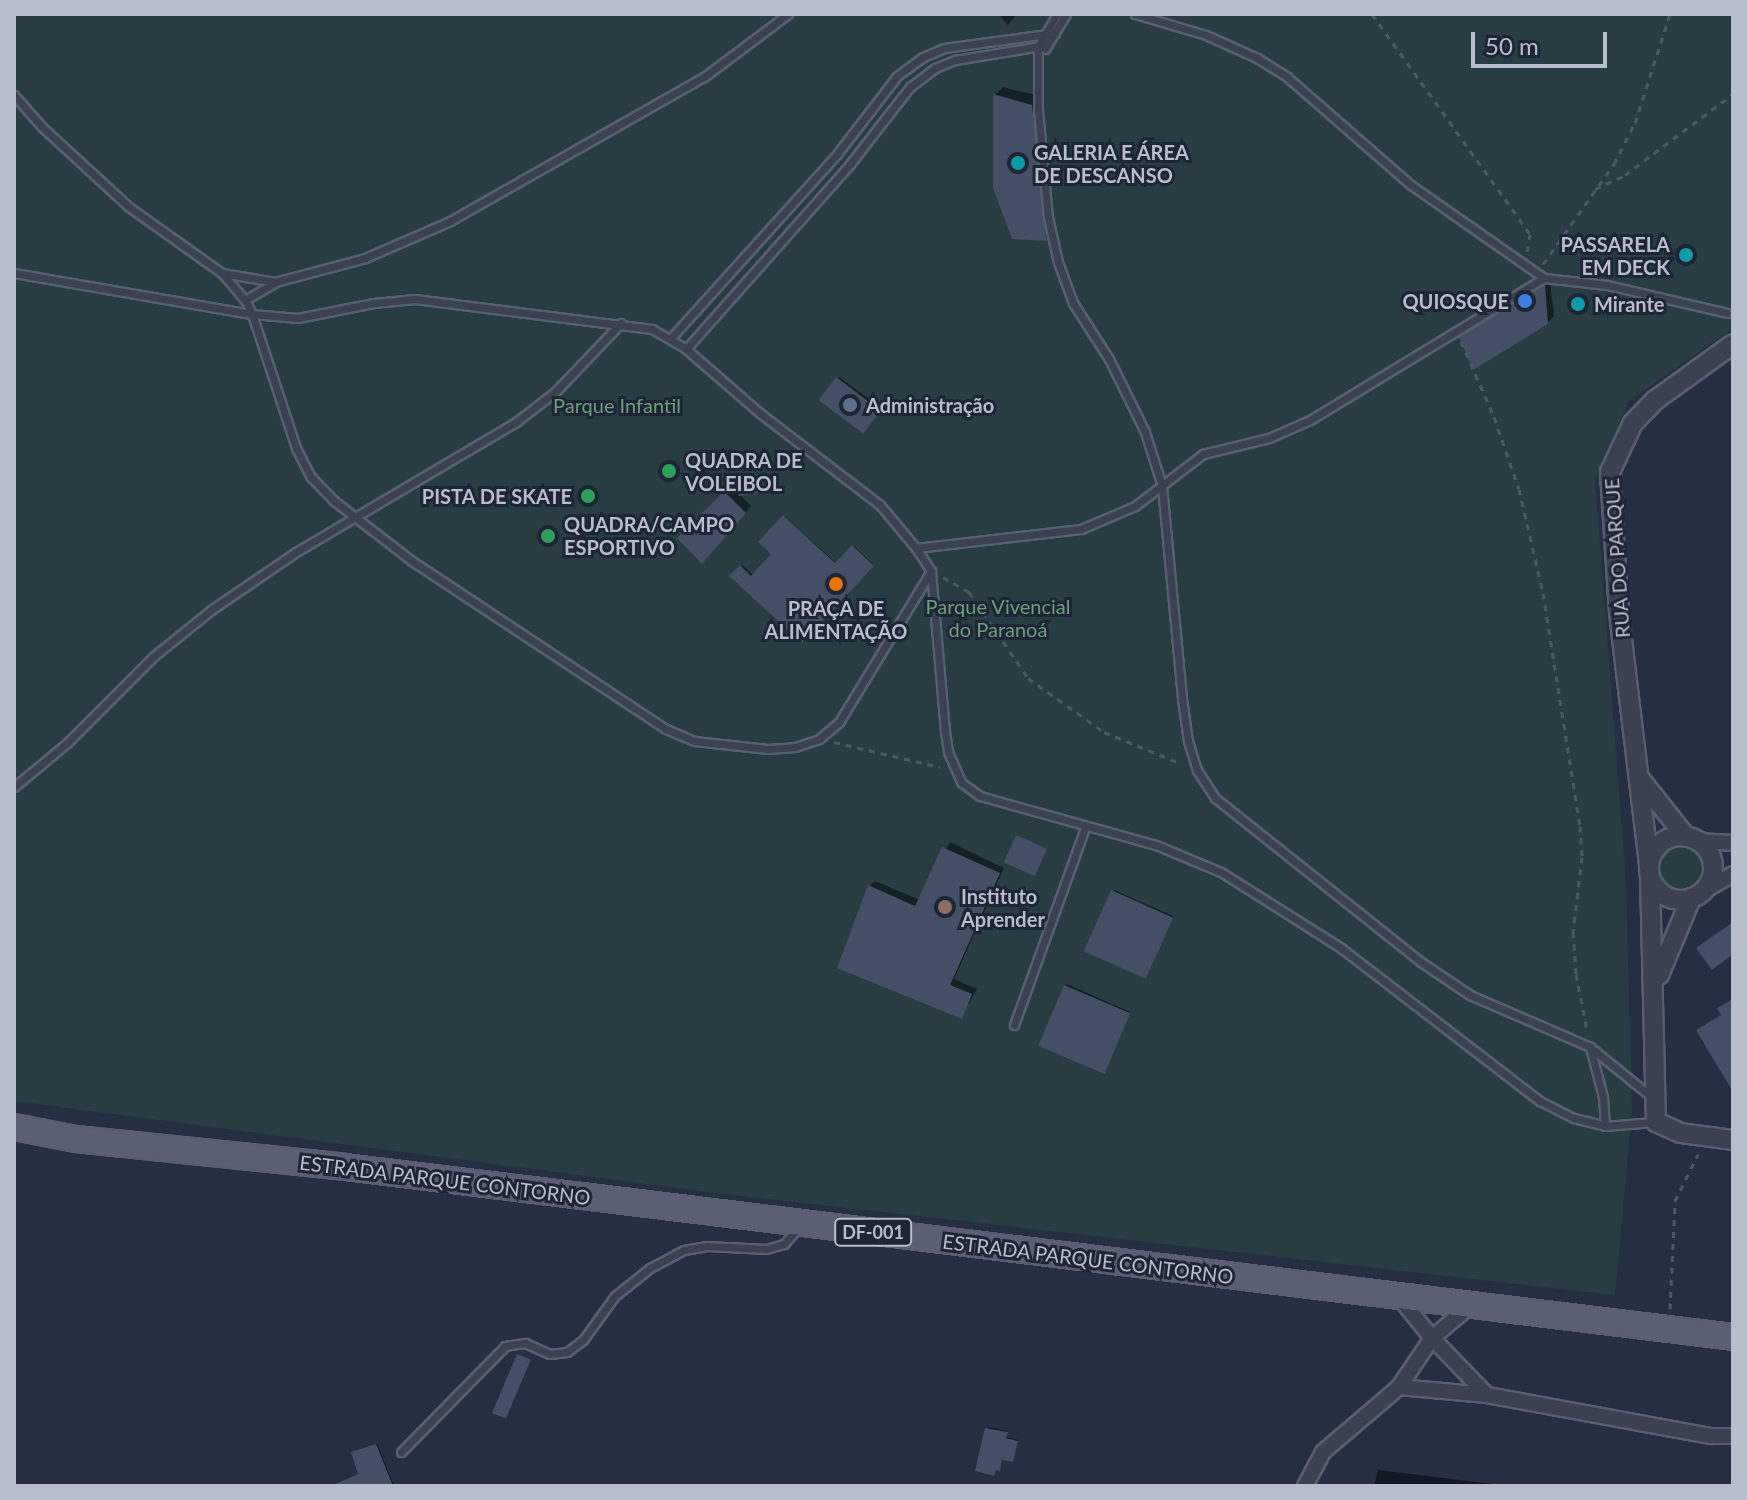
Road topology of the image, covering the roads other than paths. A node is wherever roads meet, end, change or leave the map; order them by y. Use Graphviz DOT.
graph roads {
  1 [pos="788,14"];
  2 [pos="1057,14"];
  3 [pos="1066,14"];
  4 [pos="1135,14"];
  5 [pos="1055,33"];
  6 [pos="1044,35"];
  7 [pos="991,41"];
  8 [pos="1047,45"];
  9 [pos="1038,47"];
  10 [pos="993,53"];
  11 [pos="1040,58"];
  12 [pos="14,95"];
  13 [pos="14,273"];
  14 [pos="222,273"];
  15 [pos="1544,278"];
  16 [pos="275,282"];
  17 [pos="245,300"];
  18 [pos="1727,313"];
  19 [pos="252,314"];
  20 [pos="621,323"];
  21 [pos="670,339"];
  22 [pos="1733,344"];
  23 [pos="686,349"];
  24 [pos="1162,486"];
  25 [pos="355,517"];
  26 [pos="916,548"];
  27 [pos="931,571"];
  28 [pos="1638,777"];
  29 [pos="14,787"];
  30 [pos="1085,828"];
  31 [pos="1692,839"];
  32 [pos="1733,843"];
  33 [pos="1650,871"];
  34 [pos="1733,874"];
  35 [pos="1696,895"];
  36 [pos="1655,989"];
  37 [pos="1014,1025"];
  38 [pos="1590,1047"];
  39 [pos="1653,1098"];
  40 [pos="1656,1122"];
  41 [pos="1605,1126"];
  42 [pos="14,1127"];
  43 [pos="1733,1140"];
  44 [pos="802,1223"];
  45 [pos="1399,1297"];
  46 [pos="1471,1305"];
  47 [pos="1733,1337"];
  48 [pos="1432,1338"];
  49 [pos="1399,1387"];
  50 [pos="1487,1395"];
  51 [pos="1733,1436"];
  52 [pos="401,1452"];
  53 [pos="1305,1486"];
  1 -- 16 [label="lane"];
  2 -- 6 [label="lane"];
  3 -- 5 [label="lane"];
  4 -- 15 [label="lane"];
  5 -- 6 [label="lane"];
  5 -- 8 [label="lane"];
  6 -- 7 [label="lane"];
  6 -- 9 [label="lane"];
  7 -- 10 [label="lane"];
  7 -- 21 [label="lane"];
  8 -- 9 [label="lane"];
  8 -- 11 [label="lane"];
  9 -- 10 [label="lane"];
  9 -- 11 [label="lane"];
  10 -- 23 [label="lane"];
  11 -- 24 [label="lane"];
  12 -- 14 [label="lane"];
  13 -- 19 [label="lane"];
  14 -- 16 [label="lane"];
  14 -- 17 [label="lane"];
  15 -- 18 [label="lane"];
  15 -- 24 [label="lane"];
  16 -- 17 [label="lane"];
  17 -- 19 [label="lane"];
  19 -- 20 [label="lane"];
  19 -- 25 [label="lane"];
  20 -- 21 [label="lane"];
  20 -- 25 [label="lane"];
  21 -- 23 [label="lane"];
  22 -- 28 [label="street, RUA DO PARQUE"];
  23 -- 26 [label="lane"];
  24 -- 26 [label="lane"];
  24 -- 38 [label="lane"];
  25 -- 27 [label="lane"];
  25 -- 29 [label="lane"];
  26 -- 27 [label="lane"];
  27 -- 30 [label="lane"];
  28 -- 31 [label="street, RUA DO PARQUE"];
  28 -- 33 [label="street, RUA DO PARQUE"];
  30 -- 37 [label="lane"];
  30 -- 41 [label="lane"];
  31 -- 32 [label="street"];
  31 -- 33 [label="street"];
  31 -- 35 [label="street"];
  33 -- 35 [label="street"];
  33 -- 36 [label="street, RUA DO PARQUE"];
  34 -- 35 [label="street"];
  35 -- 36 [label="street"];
  36 -- 39 [label="street"];
  38 -- 39 [label="lane"];
  38 -- 41 [label="lane"];
  39 -- 40 [label="street"];
  40 -- 41 [label="lane"];
  40 -- 43 [label="street"];
  42 -- 44 [label="main road, ESTRADA PARQUE CONTORNO / DF-001"];
  44 -- 45 [label="main road, ESTRADA PARQUE CONTORNO / DF-001"];
  44 -- 52 [label="lane"];
  45 -- 46 [label="main road, ESTRADA PARQUE CONTORNO / DF-001"];
  45 -- 48 [label="street"];
  46 -- 47 [label="main road, ESTRADA PARQUE CONTORNO / DF-001"];
  46 -- 48 [label="street"];
  48 -- 49 [label="street"];
  48 -- 50 [label="street"];
  49 -- 50 [label="street"];
  49 -- 53 [label="street"];
  50 -- 51 [label="street"];
}
